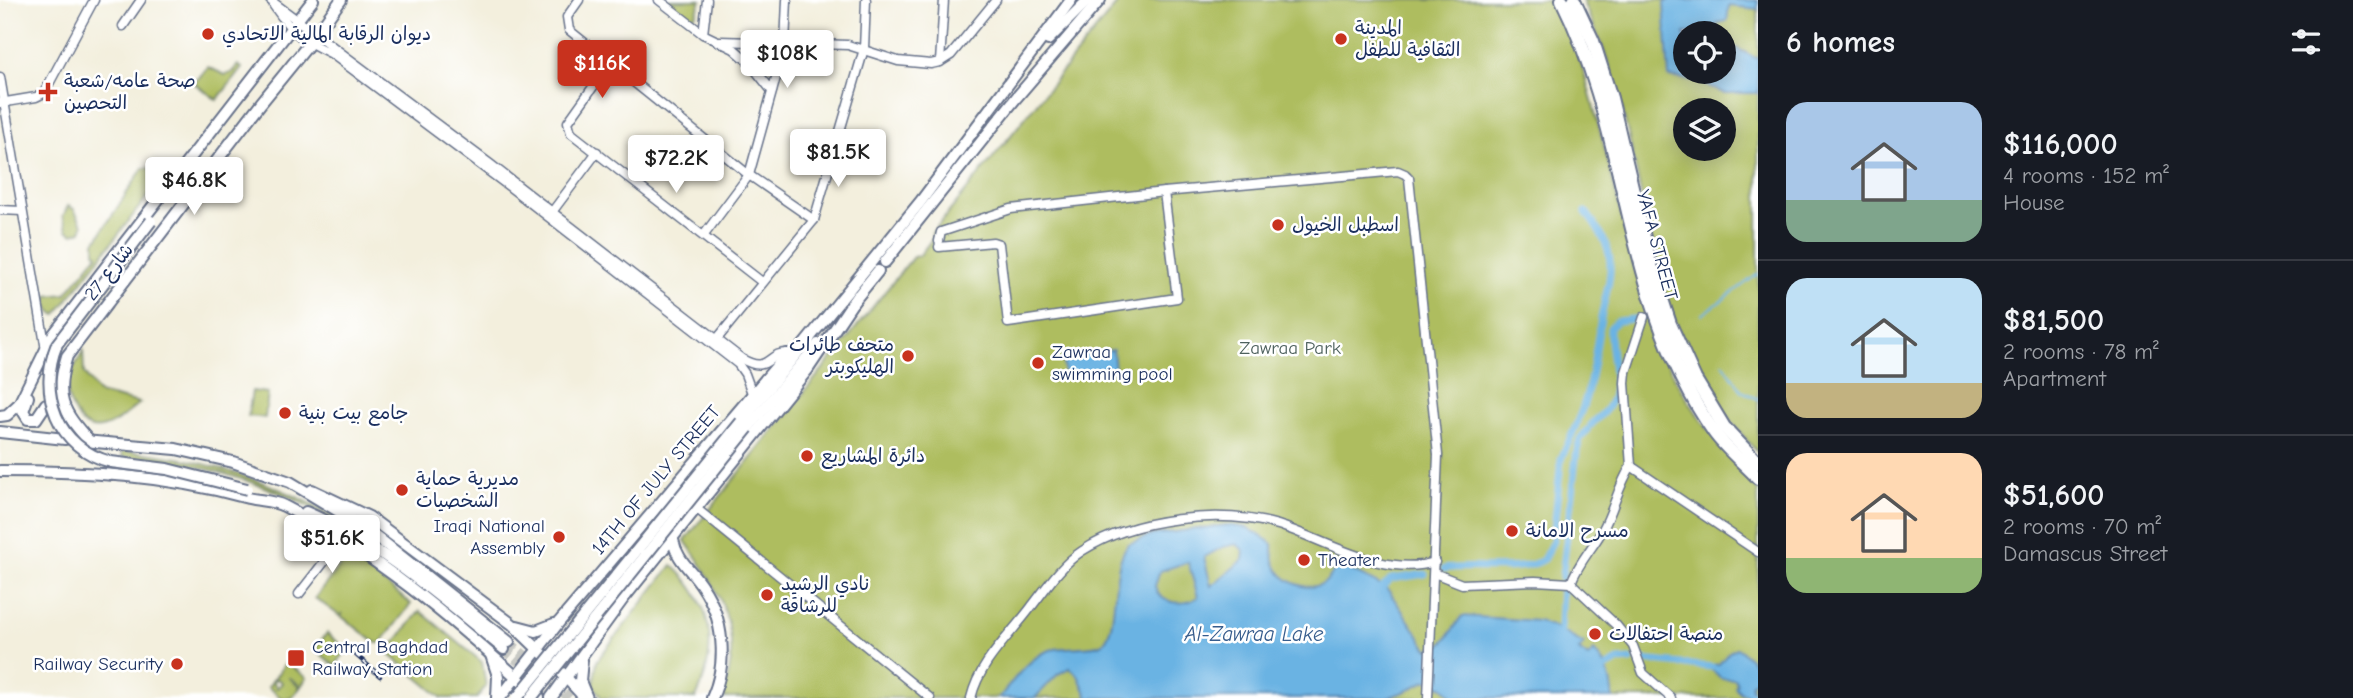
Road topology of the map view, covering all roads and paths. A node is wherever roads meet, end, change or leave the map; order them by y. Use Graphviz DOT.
graph roads {
  1 [pos="94,0"];
  2 [pos="141,0"];
  3 [pos="270,0"];
  4 [pos="313,0"];
  5 [pos="341,0"];
  6 [pos="579,0"];
  7 [pos="659,0"];
  8 [pos="707,0"];
  9 [pos="786,0"];
  10 [pos="866,0"];
  11 [pos="944,0"];
  12 [pos="996,0"];
  13 [pos="1071,0"];
  14 [pos="1080,0"];
  15 [pos="1088,0"];
  16 [pos="1100,0"];
  17 [pos="1562,0"];
  18 [pos="1574,0"];
  19 [pos="293,25"];
  20 [pos="123,26"];
  21 [pos="317,33"];
  22 [pos="703,34"];
  23 [pos="720,41"];
  24 [pos="309,44"];
  25 [pos="785,44"];
  26 [pos="864,49"];
  27 [pos="940,62"];
  28 [pos="610,63"];
  29 [pos="1025,63"];
  30 [pos="0,77"];
  31 [pos="772,91"];
  32 [pos="1,103"];
  33 [pos="597,152"];
  34 [pos="749,175"];
  35 [pos="166,189"];
  36 [pos="1164,192"];
  37 [pos="925,204"];
  38 [pos="0,210"];
  39 [pos="23,211"];
  40 [pos="552,212"];
  41 [pos="814,220"];
  42 [pos="704,235"];
  43 [pos="762,282"];
  44 [pos="852,294"];
  45 [pos="1643,317"];
  46 [pos="43,320"];
  47 [pos="59,326"];
  48 [pos="717,340"];
  49 [pos="46,350"];
  50 [pos="798,353"];
  51 [pos="38,368"];
  52 [pos="808,369"];
  53 [pos="60,379"];
  54 [pos="54,391"];
  55 [pos="752,393"];
  56 [pos="47,404"];
  57 [pos="755,405"];
  58 [pos="0,416"];
  59 [pos="745,425"];
  60 [pos="0,432"];
  61 [pos="65,439"];
  62 [pos="110,443"];
  63 [pos="1758,463"];
  64 [pos="109,465"];
  65 [pos="1631,466"];
  66 [pos="0,471"];
  67 [pos="1758,478"];
  68 [pos="290,482"];
  69 [pos="278,504"];
  70 [pos="697,509"];
  71 [pos="342,539"];
  72 [pos="673,540"];
  73 [pos="1758,552"];
  74 [pos="1435,562"];
  75 [pos="1434,573"];
  76 [pos="1571,583"];
  77 [pos="299,594"];
  78 [pos="560,621"];
  79 [pos="512,624"];
  80 [pos="488,650"];
  81 [pos="541,653"];
  82 [pos="584,654"];
  83 [pos="563,675"];
  84 [pos="520,680"];
  85 [pos="1428,695"];
  86 [pos="499,698"];
  87 [pos="517,698"];
  88 [pos="531,698"];
  89 [pos="551,698"];
  90 [pos="586,698"];
  91 [pos="712,698"];
  92 [pos="930,698"];
  93 [pos="971,698"];
  94 [pos="1671,698"];
  1 -- 32 [label="street"];
  2 -- 20 [label="street"];
  3 -- 19 [label="street"];
  4 -- 19 [label="main road, شارع 27"];
  5 -- 21 [label="main road, شارع 27"];
  6 -- 28 [label="street"];
  7 -- 22 [label="street"];
  8 -- 22 [label="street"];
  9 -- 25 [label="street"];
  10 -- 26 [label="street"];
  11 -- 27 [label="street"];
  12 -- 27 [label="street"];
  13 -- 29 [label="main road, 14TH OF JULY STREET"];
  14 -- 29 [label="main road"];
  15 -- 29 [label="main road, 14TH OF JULY STREET"];
  16 -- 37 [label="main road, 14TH OF JULY STREET"];
  17 -- 67 [label="highway, YAFA STREET"];
  18 -- 63 [label="highway, YAFA STREET"];
  19 -- 21 [label="street"];
  19 -- 24 [label="street"];
  19 -- 35 [label="main road, شارع 27"];
  21 -- 24 [label="main road, شارع 27"];
  21 -- 40 [label="street"];
  22 -- 23 [label="street"];
  23 -- 25 [label="street"];
  23 -- 31 [label="street"];
  24 -- 53 [label="main road, شارع 27"];
  24 -- 55 [label="street"];
  25 -- 26 [label="street"];
  25 -- 31 [label="street"];
  26 -- 27 [label="street"];
  26 -- 41 [label="street"];
  28 -- 33 [label="street"];
  28 -- 34 [label="street"];
  29 -- 37 [label="main road, 14TH OF JULY STREET"];
  30 -- 32 [label="street"];
  31 -- 34 [label="street"];
  32 -- 39 [label="street"];
  33 -- 40 [label="street"];
  33 -- 42 [label="street"];
  34 -- 41 [label="street"];
  34 -- 42 [label="street"];
  35 -- 47 [label="main road, شارع 27"];
  35 -- 69 [label="main road, bridge"];
  36 -- 36 [label="street"];
  36 -- 74 [label="street"];
  37 -- 44 [label="main road, 14TH OF JULY STREET"];
  37 -- 44 [label="main road, 14TH OF JULY STREET"];
  38 -- 39 [label="street"];
  39 -- 46 [label="street"];
  40 -- 48 [label="street"];
  41 -- 43 [label="street"];
  42 -- 43 [label="street"];
  43 -- 48 [label="street"];
  44 -- 50 [label="main road, 14TH OF JULY STREET"];
  44 -- 50 [label="main road, 14TH OF JULY STREET"];
  44 -- 52 [label="main road, 14TH OF JULY STREET"];
  45 -- 65 [label="street"];
  46 -- 47 [label="street"];
  46 -- 49 [label="street"];
  47 -- 49 [label="main road, شارع 27"];
  48 -- 50 [label="street"];
  49 -- 51 [label="main road, شارع 27"];
  50 -- 52 [label="main road"];
  50 -- 55 [label="main road, 14TH OF JULY STREET"];
  50 -- 57 [label="main road, 14TH OF JULY STREET"];
  50 -- 59 [label="main road, 14TH OF JULY STREET"];
  51 -- 56 [label="main road"];
  51 -- 58 [label="main road, شارع 27"];
  52 -- 70 [label="main road, 14TH OF JULY STREET"];
  53 -- 54 [label="main road, شارع 27"];
  53 -- 62 [label="main road"];
  55 -- 57 [label="street"];
  55 -- 78 [label="main road, 14TH OF JULY STREET"];
  57 -- 59 [label="main road, 14TH OF JULY STREET"];
  59 -- 87 [label="main road, bridge"];
  59 -- 88 [label="main road, bridge"];
  60 -- 61 [label="main road"];
  62 -- 64 [label="main road"];
  62 -- 68 [label="main road"];
  64 -- 66 [label="main road"];
  64 -- 69 [label="main road"];
  65 -- 73 [label="street"];
  65 -- 76 [label="street"];
  68 -- 69 [label="main road"];
  68 -- 79 [label="main road"];
  69 -- 71 [label="main road"];
  70 -- 72 [label="main road, 14TH OF JULY STREET"];
  70 -- 92 [label="street"];
  71 -- 77 [label="street"];
  71 -- 80 [label="main road"];
  72 -- 82 [label="main road, 14TH OF JULY STREET"];
  72 -- 91 [label="main road"];
  74 -- 75 [label="street"];
  74 -- 93 [label="street"];
  75 -- 76 [label="street"];
  75 -- 85 [label="street"];
  76 -- 94 [label="street"];
  78 -- 79 [label="main road"];
  78 -- 81 [label="main road, 14TH OF JULY STREET"];
  79 -- 81 [label="main road"];
  80 -- 84 [label="main road"];
  80 -- 86 [label="main road"];
  81 -- 84 [label="main road, 14TH OF JULY STREET"];
  82 -- 83 [label="main road, 14TH OF JULY STREET"];
  82 -- 90 [label="main road"];
  83 -- 89 [label="main road, 14TH OF JULY STREET"];
  83 -- 90 [label="main road"];
  84 -- 86 [label="main road, 14TH OF JULY STREET"];
}
